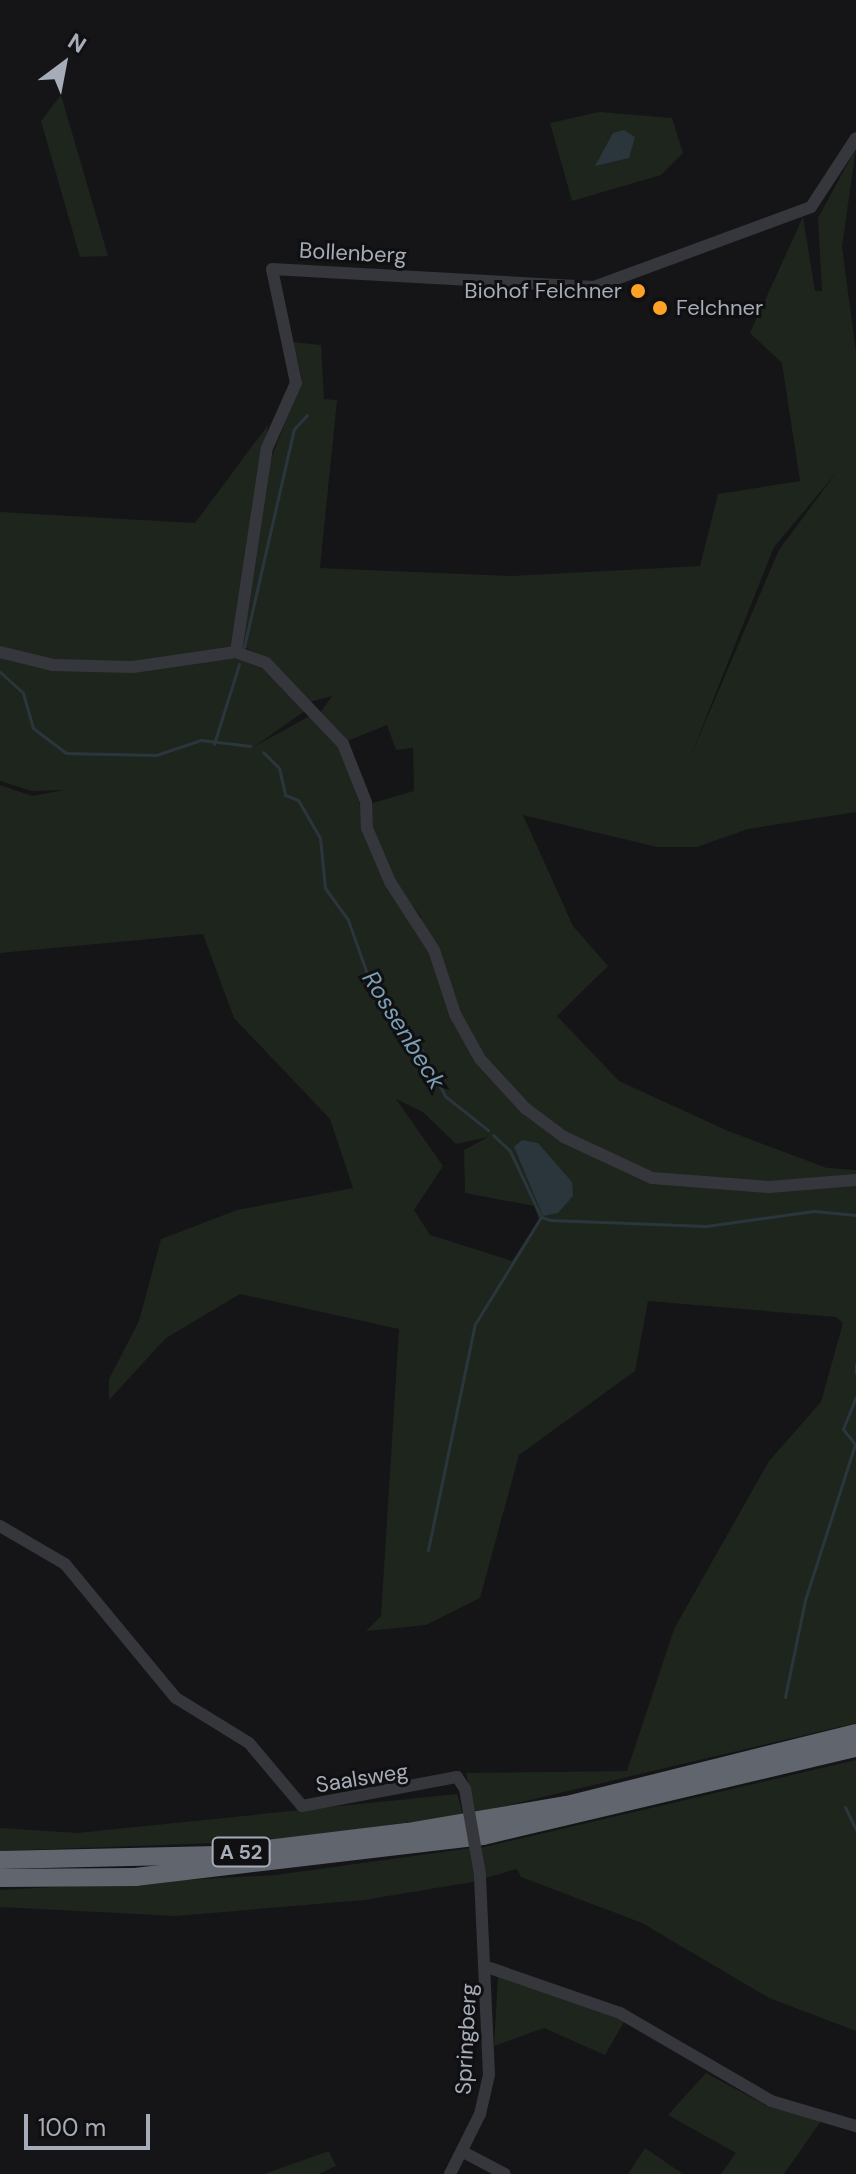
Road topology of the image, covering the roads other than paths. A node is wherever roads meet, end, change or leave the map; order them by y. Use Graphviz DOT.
graph roads {
  1 [pos="856,138"];
  2 [pos="0,652"];
  3 [pos="236,652"];
  4 [pos="856,1180"];
  5 [pos="0,1526"];
  6 [pos="856,1733"];
  7 [pos="856,1748"];
  8 [pos="0,1860"];
  9 [pos="0,1878"];
  10 [pos="490,1970"];
  11 [pos="856,2126"];
  12 [pos="463,2152"];
  13 [pos="450,2174"];
  14 [pos="505,2174"];
  1 -- 3 [label="street, Bollenberg"];
  2 -- 3 [label="street"];
  3 -- 4 [label="street"];
  5 -- 10 [label="street, Saalsweg, bridge"];
  6 -- 8 [label="highway, A 52"];
  7 -- 9 [label="highway, A 52"];
  10 -- 11 [label="street"];
  10 -- 12 [label="street, Springberg"];
  12 -- 13 [label="street, Springberg"];
  12 -- 14 [label="street"];
}
